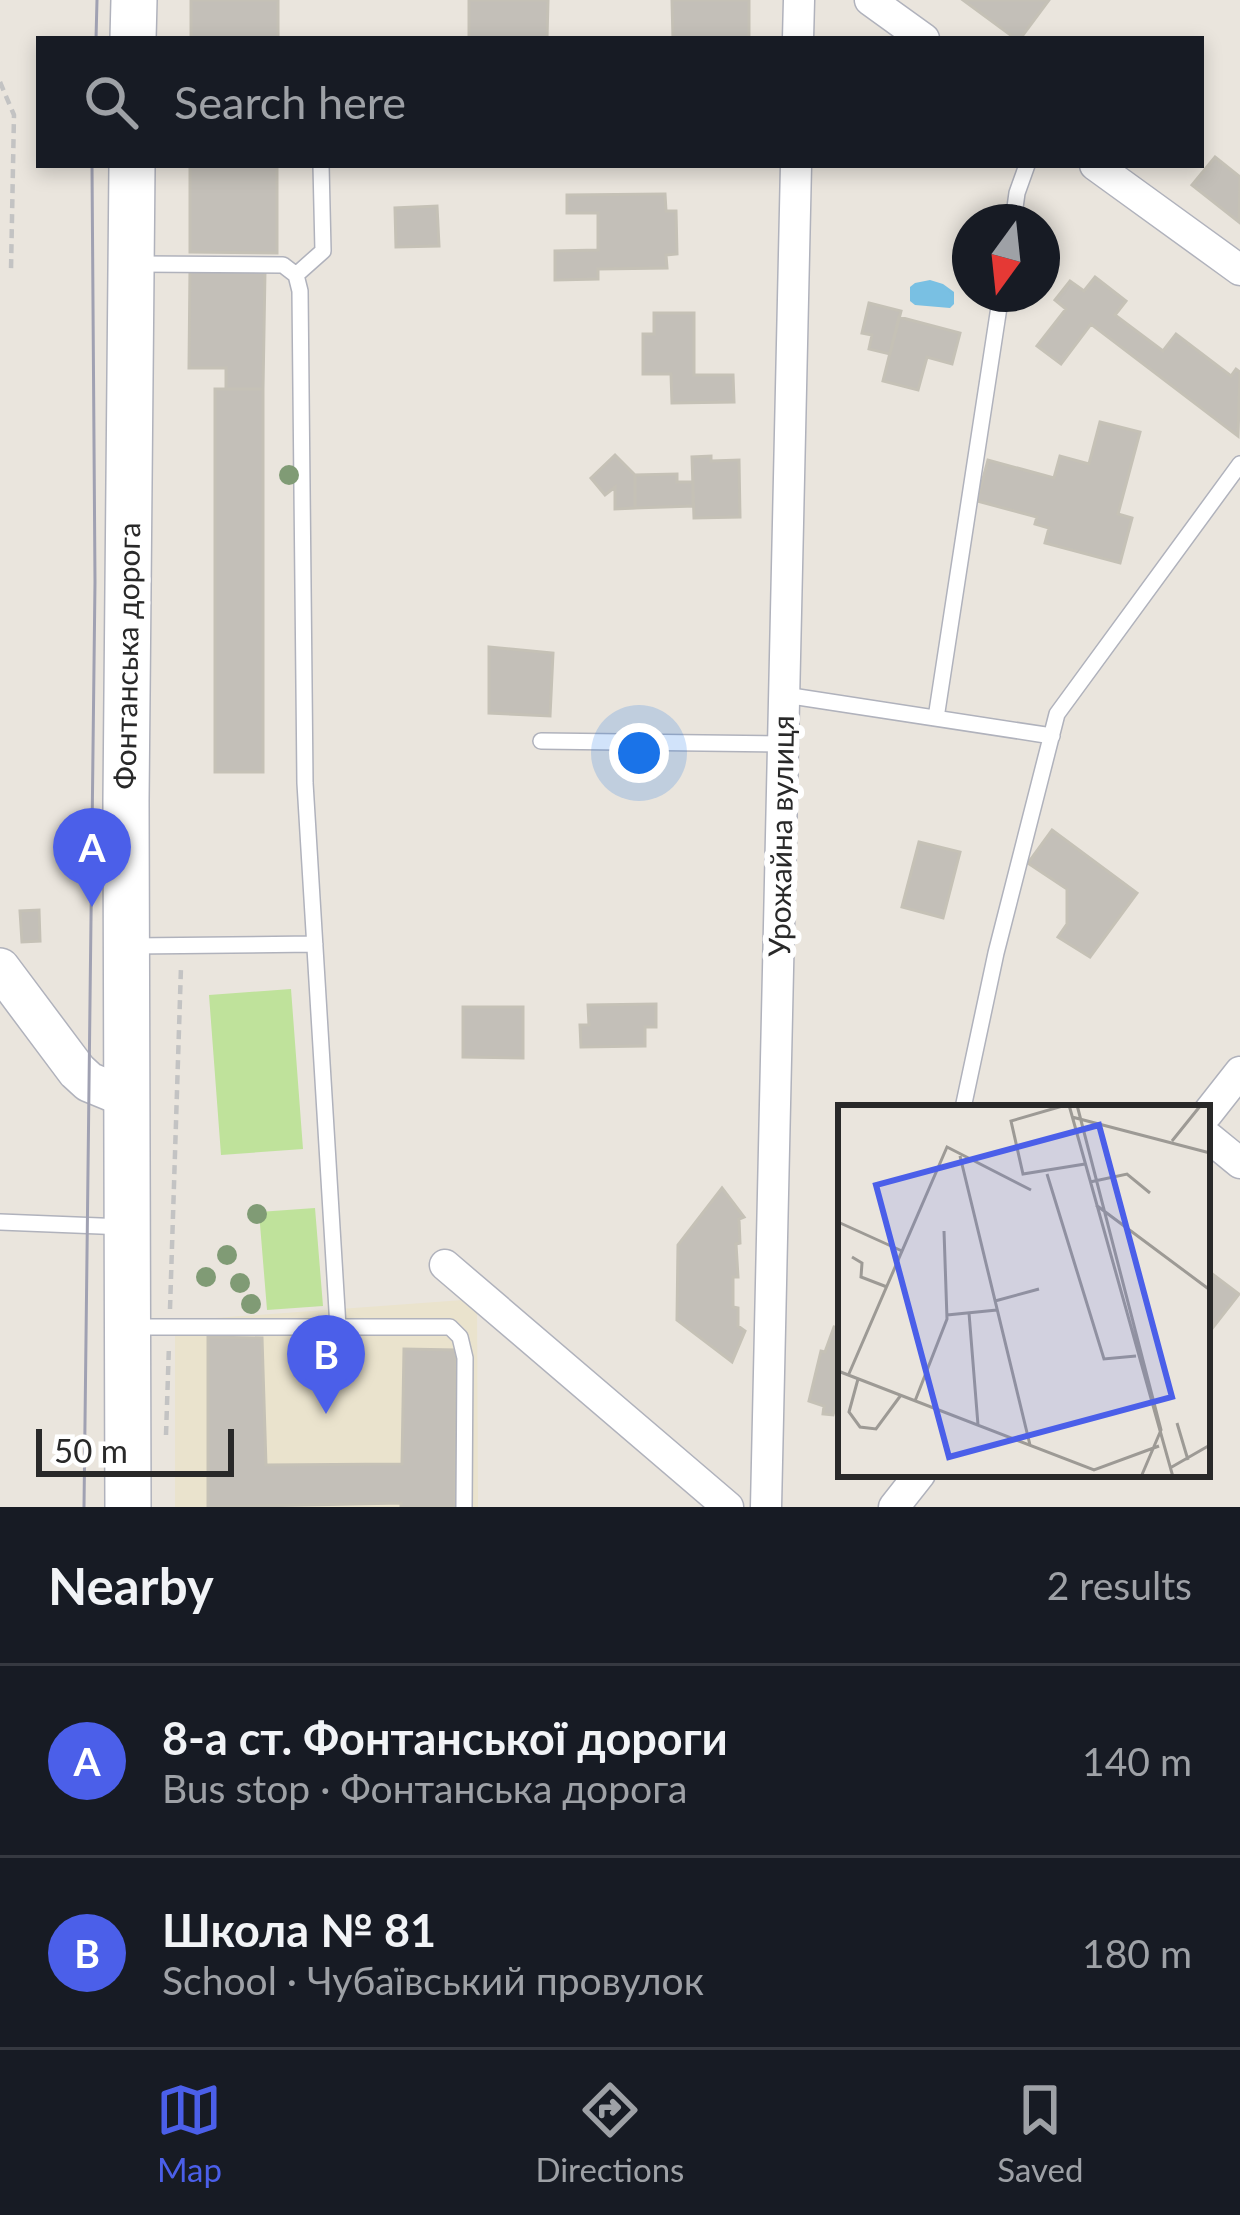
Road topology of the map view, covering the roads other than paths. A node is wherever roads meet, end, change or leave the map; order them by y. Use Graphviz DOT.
graph roads {
  1 [pos="134,0"];
  2 [pos="799,0"];
  3 [pos="871,0"];
  4 [pos="134,36"];
  5 [pos="799,36"];
  6 [pos="920,36"];
  7 [pos="132,168"];
  8 [pos="322,168"];
  9 [pos="796,168"];
  10 [pos="1027,168"];
  11 [pos="1099,168"];
  12 [pos="1016,204"];
  13 [pos="131,264"];
  14 [pos="1240,270"];
  15 [pos="296,274"];
  16 [pos="997,312"];
  17 [pos="1240,464"];
  18 [pos="785,695"];
  19 [pos="936,718"];
  20 [pos="1052,736"];
  21 [pos="541,741"];
  22 [pos="784,743"];
  23 [pos="315,944"];
  24 [pos="128,946"];
  25 [pos="0,968"];
  26 [pos="1240,1072"];
  27 [pos="128,1098"];
  28 [pos="964,1105"];
  29 [pos="1210,1110"];
  30 [pos="1210,1138"];
  31 [pos="1240,1163"];
  32 [pos="0,1222"];
  33 [pos="128,1227"];
  34 [pos="445,1264"];
  35 [pos="149,1327"];
  36 [pos="338,1327"];
  37 [pos="918,1477"];
  38 [pos="128,1507"];
  39 [pos="464,1507"];
  40 [pos="728,1507"];
  41 [pos="766,1507"];
  42 [pos="894,1507"];
  1 -- 4 [label="main road"];
  2 -- 5 [label="street"];
  3 -- 6 [label="street"];
  7 -- 13 [label="main road, Фонтанська дорога"];
  8 -- 15 [label="lane"];
  9 -- 18 [label="street, Урожайна вулиця"];
  10 -- 12 [label="lane"];
  11 -- 14 [label="street"];
  13 -- 15 [label="lane"];
  13 -- 24 [label="main road, Фонтанська дорога"];
  15 -- 23 [label="lane"];
  16 -- 19 [label="lane"];
  17 -- 20 [label="lane"];
  18 -- 19 [label="lane"];
  18 -- 22 [label="street, Урожайна вулиця"];
  19 -- 20 [label="lane"];
  20 -- 28 [label="lane"];
  21 -- 22 [label="lane"];
  22 -- 41 [label="street, Урожайна вулиця"];
  23 -- 24 [label="lane"];
  23 -- 36 [label="lane"];
  24 -- 27 [label="main road, Фонтанська дорога"];
  25 -- 27 [label="street"];
  26 -- 29 [label="street"];
  27 -- 33 [label="main road, Фонтанська дорога"];
  30 -- 31 [label="street"];
  32 -- 33 [label="lane"];
  33 -- 35 [label="main road, Фонтанська дорога"];
  34 -- 40 [label="street"];
  35 -- 36 [label="lane"];
  35 -- 38 [label="main road, Фонтанська дорога"];
  36 -- 39 [label="lane"];
  37 -- 42 [label="street"];
}
